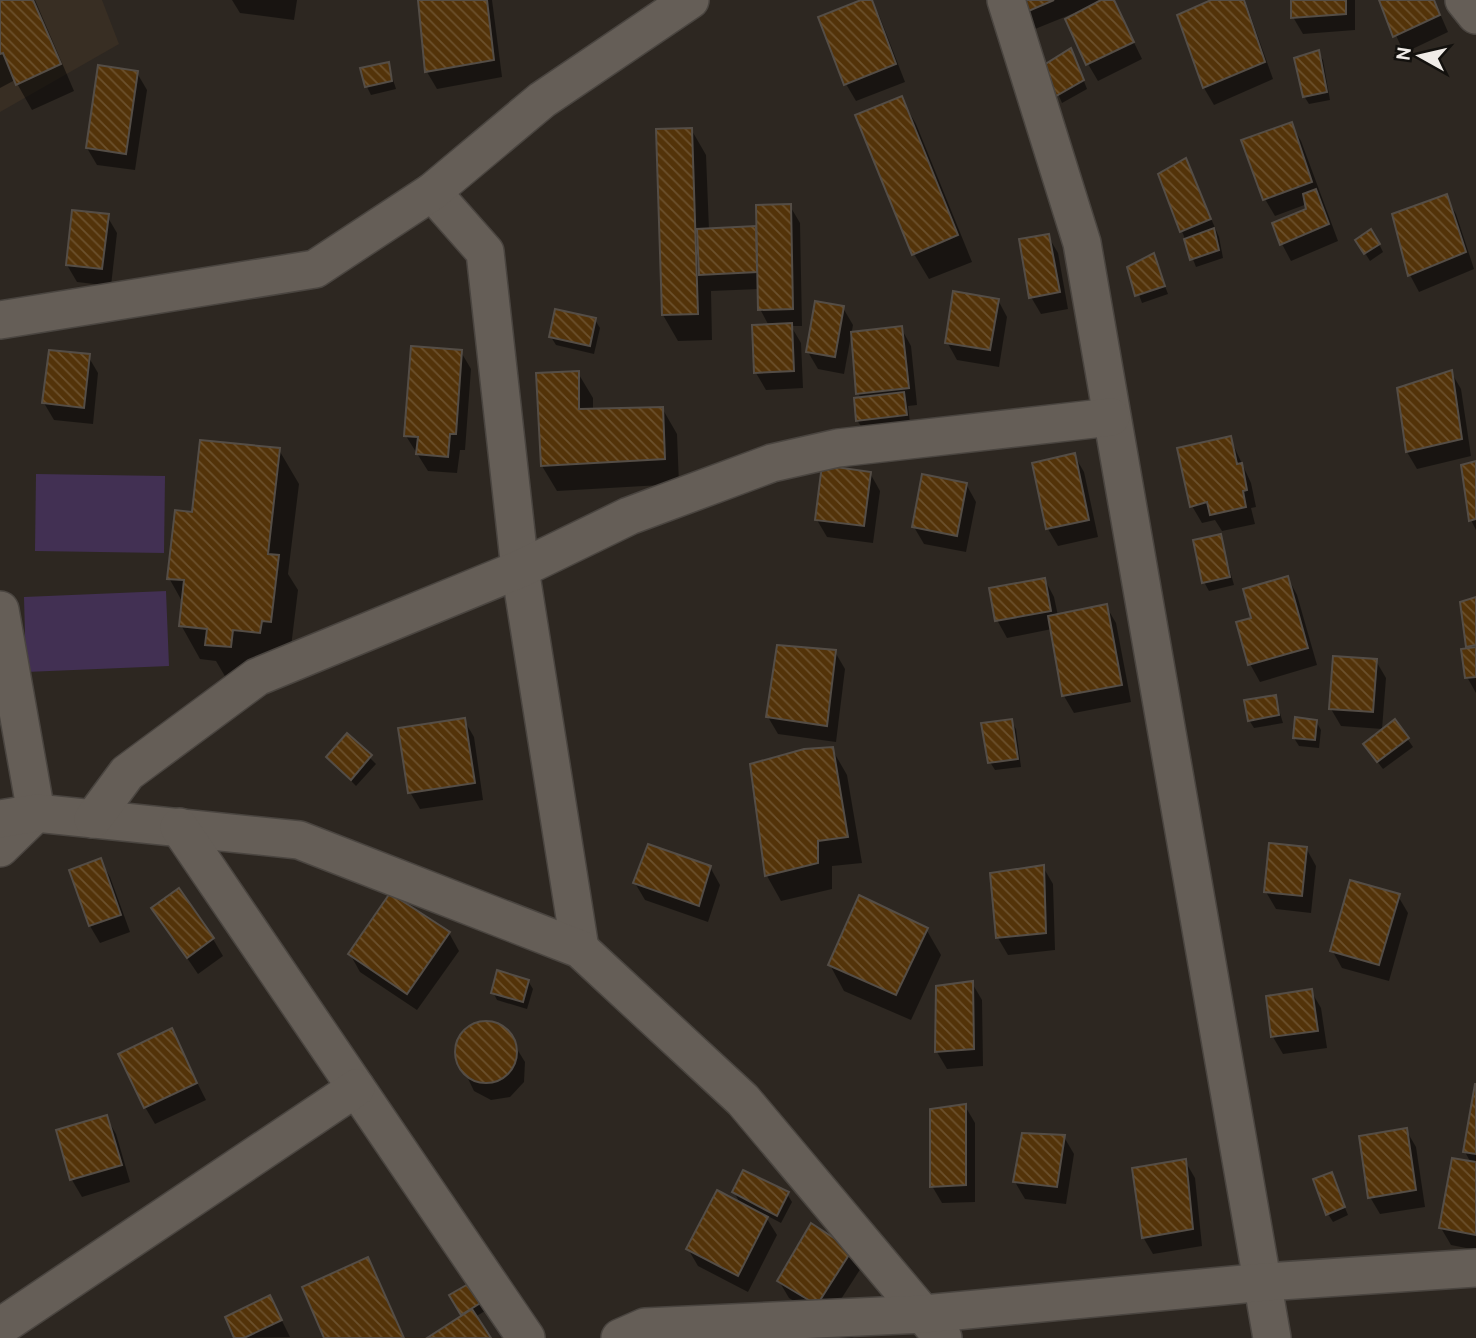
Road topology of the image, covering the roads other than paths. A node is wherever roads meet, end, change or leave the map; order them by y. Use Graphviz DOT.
graph roads {
  1 [pos="690,0"];
  2 [pos="1006,0"];
  3 [pos="1464,0"];
  4 [pos="1476,15"];
  5 [pos="432,192"];
  6 [pos="0,320"];
  7 [pos="1111,417"];
  8 [pos="520,569"];
  9 [pos="0,610"];
  10 [pos="36,813"];
  11 [pos="0,819"];
  12 [pos="93,819"];
  13 [pos="179,827"];
  14 [pos="0,848"];
  15 [pos="580,949"];
  16 [pos="356,1088"];
  17 [pos="1476,1268"];
  18 [pos="1265,1282"];
  19 [pos="933,1326"];
  20 [pos="0,1327"];
  21 [pos="526,1338"];
  22 [pos="620,1338"];
  23 [pos="1272,1338"];
  1 -- 5 [label="street"];
  2 -- 7 [label="street"];
  3 -- 4 [label="street"];
  5 -- 6 [label="street"];
  5 -- 8 [label="street"];
  7 -- 8 [label="street"];
  7 -- 18 [label="street"];
  8 -- 12 [label="street"];
  8 -- 15 [label="street"];
  9 -- 10 [label="street"];
  10 -- 11 [label="street"];
  10 -- 12 [label="street"];
  10 -- 14 [label="street"];
  12 -- 13 [label="street"];
  13 -- 15 [label="street"];
  13 -- 16 [label="street"];
  15 -- 19 [label="street"];
  16 -- 20 [label="street"];
  16 -- 21 [label="street"];
  17 -- 18 [label="street"];
  18 -- 19 [label="street"];
  18 -- 23 [label="street"];
  19 -- 22 [label="street"];
}
